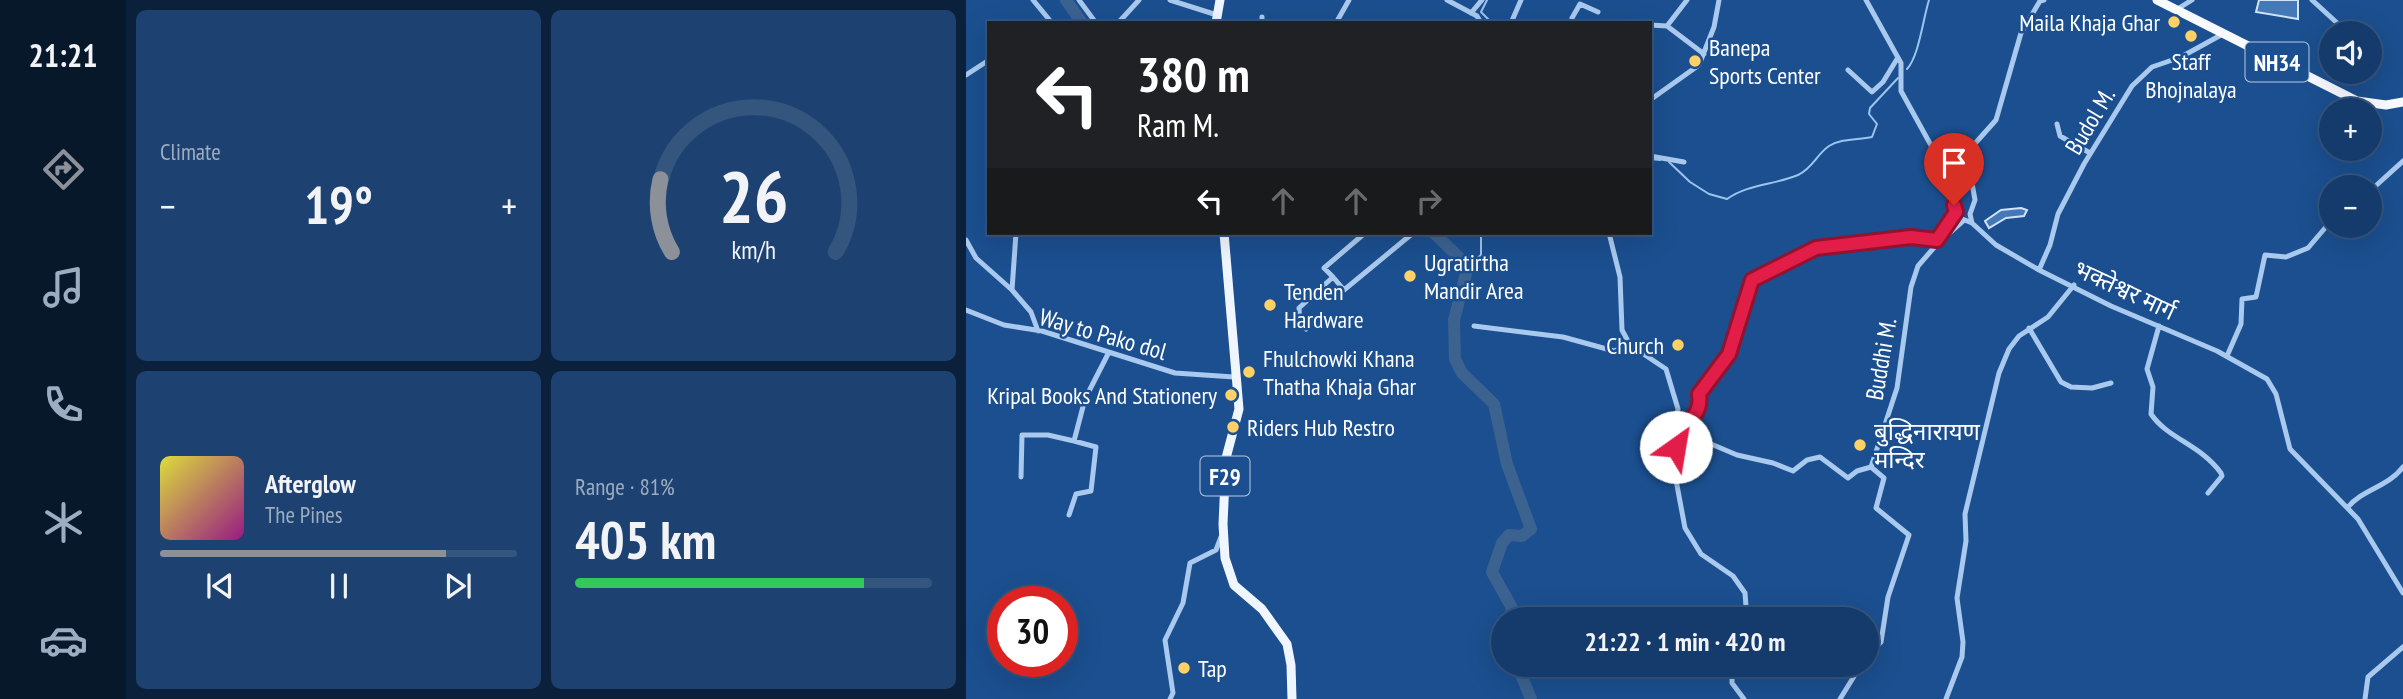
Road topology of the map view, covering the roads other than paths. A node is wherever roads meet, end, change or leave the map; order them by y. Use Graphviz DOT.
graph roads {
  1 [pos="1033,0"];
  2 [pos="1079,0"];
  3 [pos="1139,0"];
  4 [pos="1170,0"];
  5 [pos="1220,0"];
  6 [pos="1349,0"];
  7 [pos="1447,0"];
  8 [pos="1482,0"];
  9 [pos="1521,0"];
  10 [pos="1687,0"];
  11 [pos="1719,0"];
  12 [pos="1866,0"];
  13 [pos="2044,0"];
  14 [pos="2157,0"];
  15 [pos="2192,0"];
  16 [pos="2312,0"];
  17 [pos="1579,2"];
  18 [pos="2176,10"];
  19 [pos="1598,12"];
  20 [pos="1471,13"];
  21 [pos="1572,18"];
  22 [pos="1216,19"];
  23 [pos="1048,21"];
  24 [pos="1095,21"];
  25 [pos="1120,21"];
  26 [pos="1337,21"];
  27 [pos="1479,21"];
  28 [pos="1512,21"];
  29 [pos="2335,21"];
  30 [pos="1652,24"];
  31 [pos="1667,26"];
  32 [pos="2221,35"];
  33 [pos="1704,54"];
  34 [pos="1898,59"];
  35 [pos="987,61"];
  36 [pos="1848,70"];
  37 [pos="966,75"];
  38 [pos="1652,99"];
  39 [pos="2403,102"];
  40 [pos="2057,124"];
  41 [pos="2090,153"];
  42 [pos="1652,156"];
  43 [pos="2403,161"];
  44 [pos="1684,162"];
  45 [pos="2382,180"];
  46 [pos="1956,212"];
  47 [pos="1963,221"];
  48 [pos="1972,223"];
  49 [pos="1016,235"];
  50 [pos="1224,235"];
  51 [pos="1363,235"];
  52 [pos="1411,235"];
  53 [pos="1610,235"];
  54 [pos="2319,235"];
  55 [pos="966,240"];
  56 [pos="2039,270"];
  57 [pos="1333,276"];
  58 [pos="2074,285"];
  59 [pos="1013,290"];
  60 [pos="966,310"];
  61 [pos="1474,326"];
  62 [pos="2159,326"];
  63 [pos="2028,328"];
  64 [pos="1306,329"];
  65 [pos="1038,331"];
  66 [pos="1630,345"];
  67 [pos="1108,354"];
  68 [pos="2227,356"];
  69 [pos="1234,377"];
  70 [pos="2111,383"];
  71 [pos="1678,430"];
  72 [pos="1074,441"];
  73 [pos="1871,467"];
  74 [pos="2403,467"];
  75 [pos="1021,477"];
  76 [pos="2207,493"];
  77 [pos="2348,508"];
  78 [pos="1069,515"];
  79 [pos="1223,534"];
  80 [pos="2403,593"];
  81 [pos="1746,607"];
  82 [pos="1879,644"];
  83 [pos="2403,648"];
  84 [pos="1732,677"];
  85 [pos="1854,677"];
  86 [pos="1170,699"];
  87 [pos="1292,699"];
  88 [pos="1744,699"];
  89 [pos="1840,699"];
  90 [pos="1945,699"];
  91 [pos="2365,699"];
  1 -- 23 [label="street"];
  2 -- 24 [label="street"];
  3 -- 25 [label="street"];
  4 -- 22 [label="street"];
  5 -- 22 [label="main road"];
  6 -- 26 [label="street"];
  7 -- 20 [label="street"];
  8 -- 20 [label="street"];
  9 -- 28 [label="street"];
  10 -- 31 [label="street"];
  11 -- 33 [label="street"];
  12 -- 34 [label="street"];
  13 -- 48 [label="street"];
  14 -- 18 [label="highway, NH34"];
  15 -- 18 [label="street"];
  16 -- 29 [label="street"];
  17 -- 19 [label="street"];
  17 -- 21 [label="street"];
  18 -- 32 [label="highway, NH34"];
  20 -- 27 [label="street"];
  30 -- 31 [label="street"];
  31 -- 33 [label="street"];
  32 -- 39 [label="highway, NH34"];
  32 -- 41 [label="street, Budol M."];
  33 -- 38 [label="street"];
  34 -- 36 [label="street"];
  34 -- 46 [label="street"];
  35 -- 37 [label="street"];
  40 -- 41 [label="street"];
  41 -- 56 [label="street, Budol M."];
  42 -- 44 [label="street"];
  43 -- 45 [label="street"];
  46 -- 47 [label="street"];
  46 -- 71 [label="street"];
  47 -- 48 [label="street, भक्तेश्वर मार्ग"];
  47 -- 73 [label="street, Buddhi M."];
  48 -- 56 [label="street, भक्तेश्वर मार्ग"];
  49 -- 59 [label="street"];
  50 -- 69 [label="main road, F29"];
  51 -- 57 [label="street"];
  52 -- 57 [label="street"];
  53 -- 66 [label="street"];
  54 -- 68 [label="street"];
  55 -- 59 [label="street"];
  56 -- 58 [label="street, भक्तेश्वर मार्ग"];
  57 -- 64 [label="street"];
  58 -- 62 [label="street, भक्तेश्वर मार्ग"];
  58 -- 63 [label="street"];
  59 -- 65 [label="street"];
  60 -- 65 [label="street, Way to Pako dol"];
  61 -- 66 [label="street"];
  62 -- 68 [label="street, भक्तेश्वर मार्ग"];
  62 -- 76 [label="street"];
  63 -- 70 [label="street"];
  63 -- 90 [label="street"];
  65 -- 67 [label="street, Way to Pako dol"];
  66 -- 71 [label="street"];
  67 -- 69 [label="street, Way to Pako dol"];
  67 -- 72 [label="street"];
  68 -- 77 [label="street, भक्तेश्वर मार्ग"];
  69 -- 79 [label="main road, F29"];
  71 -- 73 [label="street"];
  71 -- 81 [label="street"];
  72 -- 75 [label="street"];
  72 -- 78 [label="street"];
  73 -- 82 [label="street"];
  74 -- 77 [label="street"];
  77 -- 80 [label="street, भक्तेश्वर मार्ग"];
  79 -- 86 [label="street"];
  79 -- 87 [label="main road, F29"];
  83 -- 91 [label="street"];
  84 -- 88 [label="street"];
  85 -- 89 [label="street"];
}
